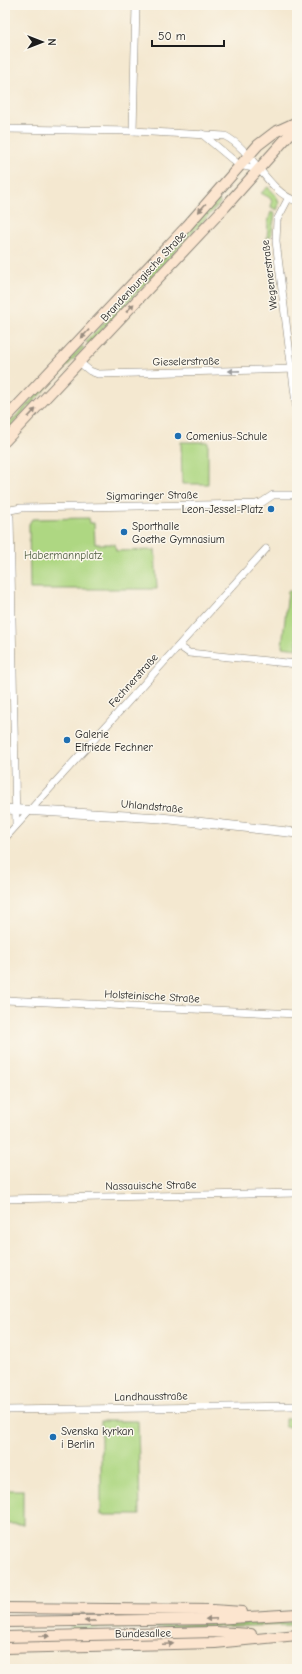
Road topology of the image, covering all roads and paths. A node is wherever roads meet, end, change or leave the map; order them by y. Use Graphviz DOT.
graph roads {
  1 [pos="136,5"];
  2 [pos="297,122"];
  3 [pos="297,126"];
  4 [pos="5,129"];
  5 [pos="133,131"];
  6 [pos="202,134"];
  7 [pos="249,155"];
  8 [pos="240,165"];
  9 [pos="258,169"];
  10 [pos="288,199"];
  11 [pos="297,201"];
  12 [pos="79,362"];
  13 [pos="295,369"];
  14 [pos="297,412"];
  15 [pos="5,419"];
  16 [pos="5,441"];
  17 [pos="297,495"];
  18 [pos="5,511"];
  19 [pos="266,549"];
  20 [pos="179,646"];
  21 [pos="297,664"];
  22 [pos="5,809"];
  23 [pos="16,810"];
  24 [pos="29,810"];
  25 [pos="16,825"];
  26 [pos="297,832"];
  27 [pos="5,838"];
  28 [pos="5,1000"];
  29 [pos="297,1014"];
  30 [pos="297,1193"];
  31 [pos="5,1199"];
  32 [pos="297,1406"];
  33 [pos="5,1410"];
  34 [pos="5,1608"];
  35 [pos="297,1614"];
  36 [pos="278,1615"];
  37 [pos="5,1622"];
  38 [pos="280,1635"];
  39 [pos="297,1635"];
  40 [pos="5,1637"];
  41 [pos="5,1648"];
  1 -- 5 [label="street"];
  2 -- 7 [label="main road, Brandenburgische Straße"];
  3 -- 9 [label="main road, Brandenburgische Straße"];
  4 -- 5 [label="street"];
  5 -- 6 [label="street"];
  6 -- 7 [label="street"];
  6 -- 8 [label="street"];
  7 -- 8 [label="main road, Brandenburgische Straße"];
  7 -- 9 [label="street"];
  8 -- 9 [label="street"];
  8 -- 15 [label="main road, Brandenburgische Straße, one-way"];
  9 -- 10 [label="street"];
  12 -- 9 [label="main road, Brandenburgische Straße, one-way"];
  10 -- 11 [label="street"];
  10 -- 13 [label="street, Wegenerstraße"];
  13 -- 12 [label="street, Gieselerstraße, one-way"];
  16 -- 12 [label="main road, Brandenburgische Straße, one-way"];
  13 -- 14 [label="street, Wegenerstraße"];
  17 -- 18 [label="street, Sigmaringer Straße"];
  18 -- 23 [label="street"];
  19 -- 20 [label="street, Fechnerstraße"];
  20 -- 21 [label="street"];
  20 -- 24 [label="street, Fechnerstraße"];
  22 -- 23 [label="street, Uhlandstraße"];
  23 -- 24 [label="street, Uhlandstraße"];
  23 -- 25 [label="street"];
  24 -- 25 [label="street, Fechnerstraße"];
  24 -- 26 [label="street, Uhlandstraße"];
  25 -- 27 [label="street, Fechnerstraße"];
  28 -- 29 [label="street, Holsteinische Straße"];
  30 -- 31 [label="street, Nassauische Straße"];
  32 -- 33 [label="street, Landhausstraße"];
  34 -- 36 [label="main road, Bundesallee"];
  35 -- 36 [label="main road, Bundesallee"];
  36 -- 37 [label="main road, Bundesallee, one-way"];
  38 -- 39 [label="main road, Bundesallee"];
  40 -- 38 [label="main road, Bundesallee, one-way"];
  41 -- 38 [label="main road, Bundesallee, one-way"];
}
